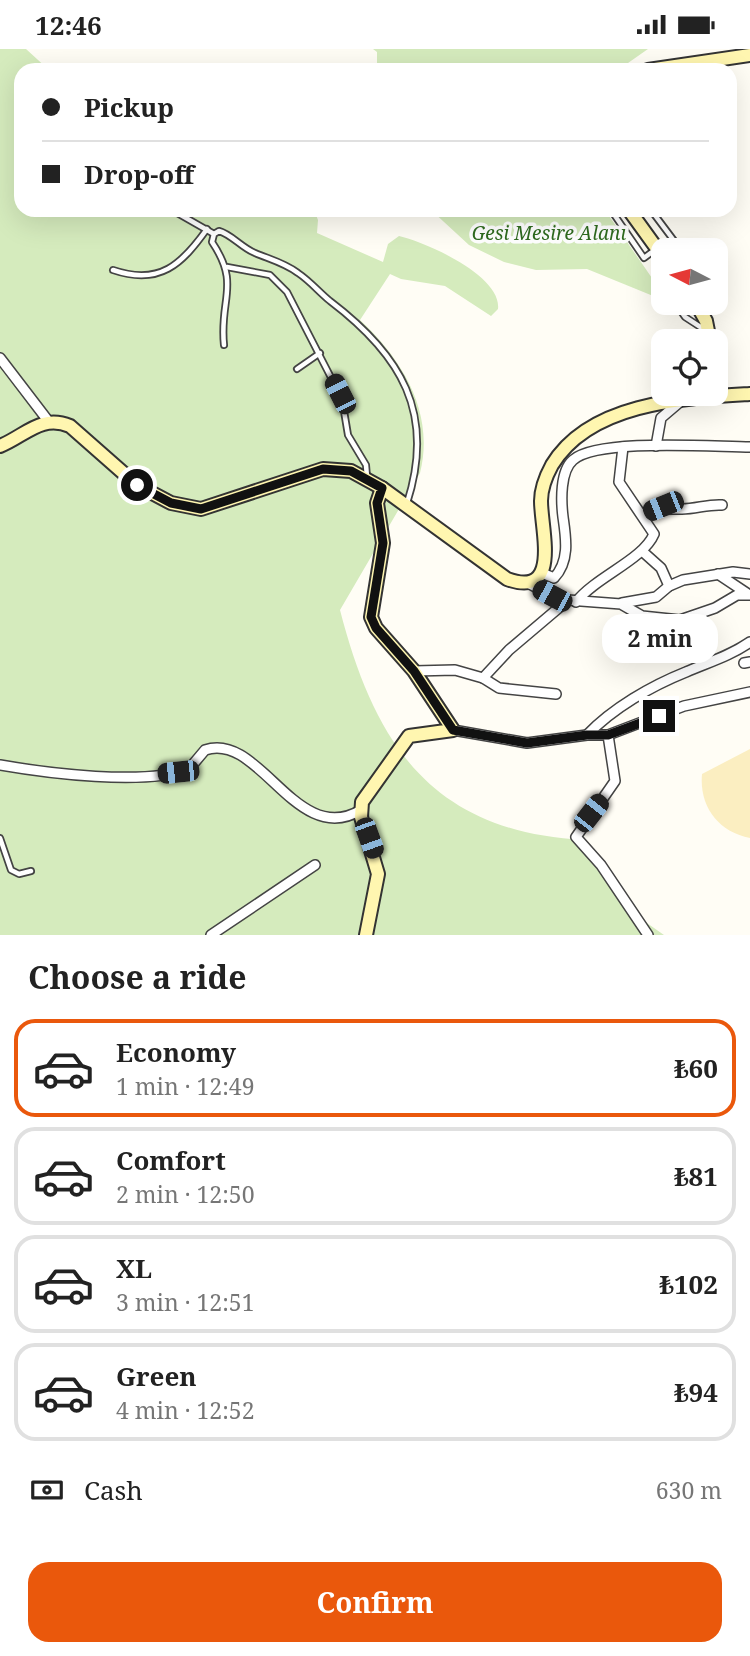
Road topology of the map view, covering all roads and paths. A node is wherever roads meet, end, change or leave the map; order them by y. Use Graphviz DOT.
graph roads {
  1 [pos="750,55"];
  2 [pos="696,63"];
  3 [pos="185,217"];
  4 [pos="616,217"];
  5 [pos="634,217"];
  6 [pos="656,217"];
  7 [pos="207,229"];
  8 [pos="214,234"];
  9 [pos="672,238"];
  10 [pos="651,241"];
  11 [pos="651,256"];
  12 [pos="227,267"];
  13 [pos="113,270"];
  14 [pos="684,315"];
  15 [pos="700,329"];
  16 [pos="224,345"];
  17 [pos="320,353"];
  18 [pos="0,358"];
  19 [pos="297,369"];
  20 [pos="750,394"];
  21 [pos="728,395"];
  22 [pos="651,405"];
  23 [pos="676,406"];
  24 [pos="49,422"];
  25 [pos="0,446"];
  26 [pos="656,446"];
  27 [pos="623,447"];
  28 [pos="750,447"];
  29 [pos="367,478"];
  30 [pos="382,488"];
  31 [pos="722,505"];
  32 [pos="405,507"];
  33 [pos="643,514"];
  34 [pos="642,551"];
  35 [pos="542,573"];
  36 [pos="718,574"];
  37 [pos="750,574"];
  38 [pos="528,583"];
  39 [pos="668,586"];
  40 [pos="749,595"];
  41 [pos="572,601"];
  42 [pos="621,604"];
  43 [pos="750,642"];
  44 [pos="414,671"];
  45 [pos="483,678"];
  46 [pos="750,692"];
  47 [pos="556,694"];
  48 [pos="453,730"];
  49 [pos="587,735"];
  50 [pos="608,735"];
  51 [pos="0,765"];
  52 [pos="361,810"];
  53 [pos="0,838"];
  54 [pos="315,865"];
  55 [pos="31,871"];
  56 [pos="211,935"];
  57 [pos="366,935"];
  58 [pos="648,935"];
  1 -- 2 [label="street"];
  3 -- 7 [label="lane"];
  4 -- 11 [label="lane"];
  5 -- 10 [label="street"];
  6 -- 9 [label="lane"];
  7 -- 8 [label="lane"];
  7 -- 13 [label="lane"];
  8 -- 12 [label="lane"];
  8 -- 32 [label="lane"];
  12 -- 16 [label="lane"];
  12 -- 17 [label="lane"];
  14 -- 15 [label="lane"];
  17 -- 19 [label="lane"];
  17 -- 29 [label="lane"];
  18 -- 24 [label="street"];
  20 -- 21 [label="street"];
  22 -- 35 [label="street"];
  23 -- 26 [label="street"];
  24 -- 25 [label="street"];
  24 -- 29 [label="street"];
  26 -- 27 [label="street"];
  26 -- 28 [label="street"];
  27 -- 33 [label="street"];
  27 -- 35 [label="street"];
  29 -- 30 [label="street"];
  30 -- 32 [label="street"];
  30 -- 44 [label="street"];
  31 -- 33 [label="street"];
  32 -- 38 [label="street"];
  33 -- 34 [label="street"];
  34 -- 39 [label="street"];
  34 -- 41 [label="street"];
  35 -- 38 [label="street"];
  36 -- 37 [label="street"];
  36 -- 39 [label="street"];
  36 -- 40 [label="street"];
  38 -- 41 [label="street"];
  39 -- 42 [label="street"];
  40 -- 42 [label="street"];
  41 -- 42 [label="street"];
  41 -- 45 [label="street"];
  43 -- 49 [label="street"];
  44 -- 45 [label="street"];
  44 -- 48 [label="street"];
  45 -- 47 [label="street"];
  46 -- 50 [label="street"];
  48 -- 49 [label="street"];
  48 -- 52 [label="street"];
  49 -- 50 [label="street"];
  50 -- 58 [label="street"];
  51 -- 52 [label="street"];
  52 -- 57 [label="street"];
  53 -- 55 [label="lane"];
  54 -- 56 [label="street"];
}
